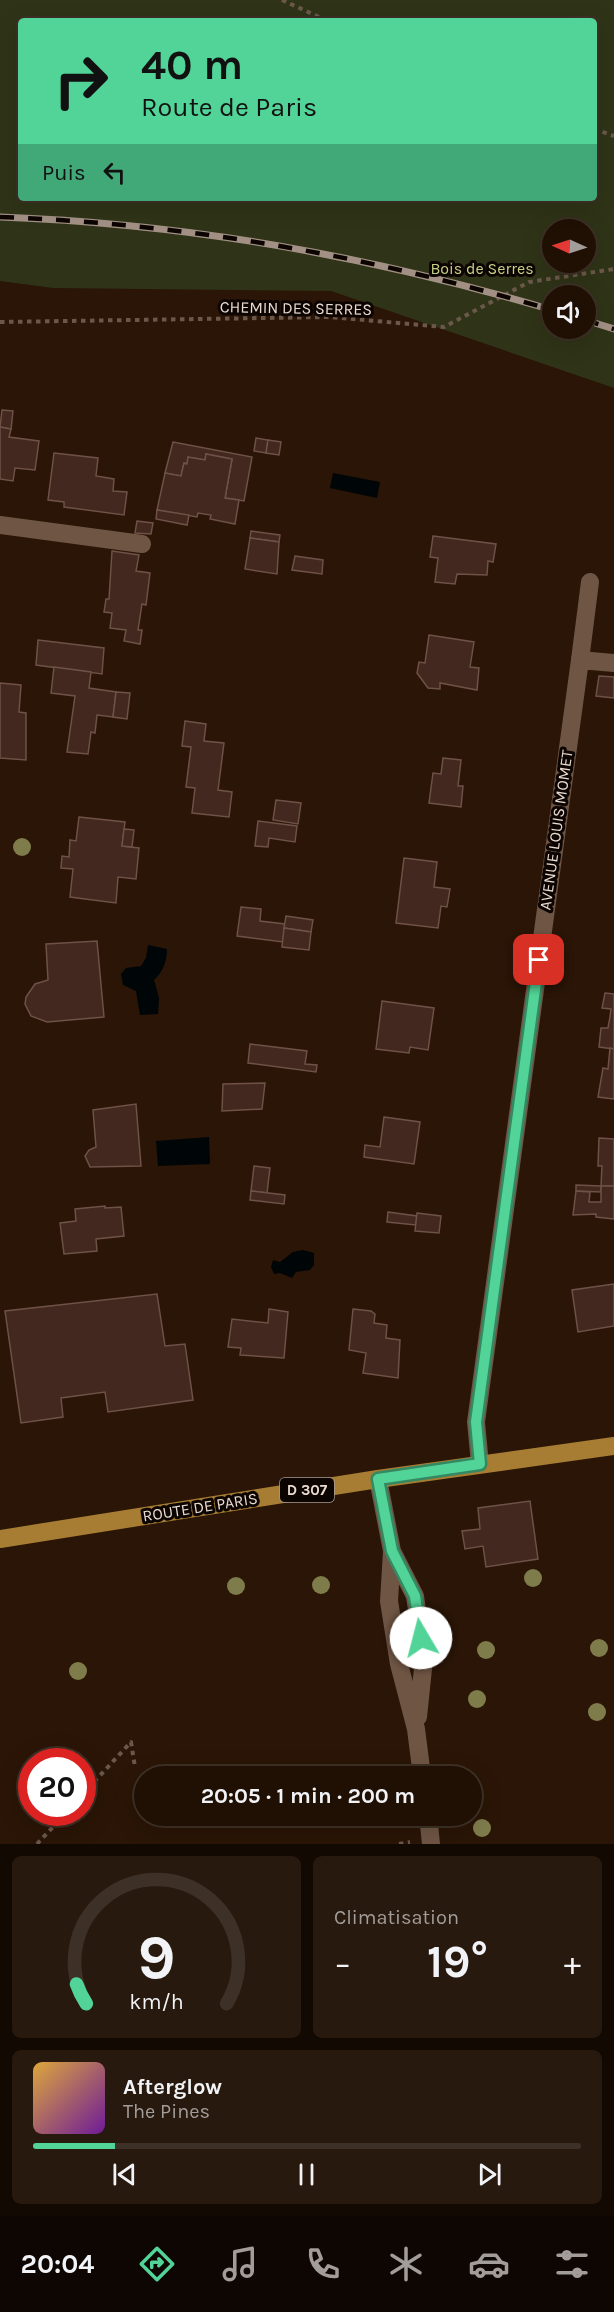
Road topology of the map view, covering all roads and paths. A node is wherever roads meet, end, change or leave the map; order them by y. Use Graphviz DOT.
graph roads {
  1 [pos="282,0"];
  2 [pos="321,18"];
  3 [pos="597,130"];
  4 [pos="614,136"];
  5 [pos="614,269"];
  6 [pos="0,322"];
  7 [pos="0,525"];
  8 [pos="142,544"];
  9 [pos="590,582"];
  10 [pos="580,660"];
  11 [pos="614,663"];
  12 [pos="614,1446"];
  13 [pos="480,1464"];
  14 [pos="378,1479"];
  15 [pos="0,1539"];
  16 [pos="392,1551"];
  17 [pos="416,1729"];
  18 [pos="135,1766"];
  19 [pos="421,1766"];
  20 [pos="96,1780"];
  21 [pos="54,1826"];
  22 [pos="430,1826"];
  23 [pos="37,1844"];
  24 [pos="432,1844"];
  1 -- 2 [label="path"];
  3 -- 4 [label="path"];
  5 -- 6 [label="path, CHEMIN DES SERRES"];
  7 -- 8 [label="street"];
  9 -- 10 [label="street, AVENUE LOUIS MOMET"];
  10 -- 11 [label="street"];
  10 -- 13 [label="street, AVENUE LOUIS MOMET"];
  12 -- 13 [label="main road, ROUTE DE PARIS / D 307"];
  13 -- 14 [label="main road, ROUTE DE PARIS / D 307"];
  14 -- 15 [label="main road, ROUTE DE PARIS / D 307"];
  14 -- 16 [label="street"];
  16 -- 17 [label="street"];
  16 -- 17 [label="street"];
  17 -- 19 [label="street"];
  18 -- 20 [label="path"];
  21 -- 23 [label="path"];
  22 -- 24 [label="street"];
}
